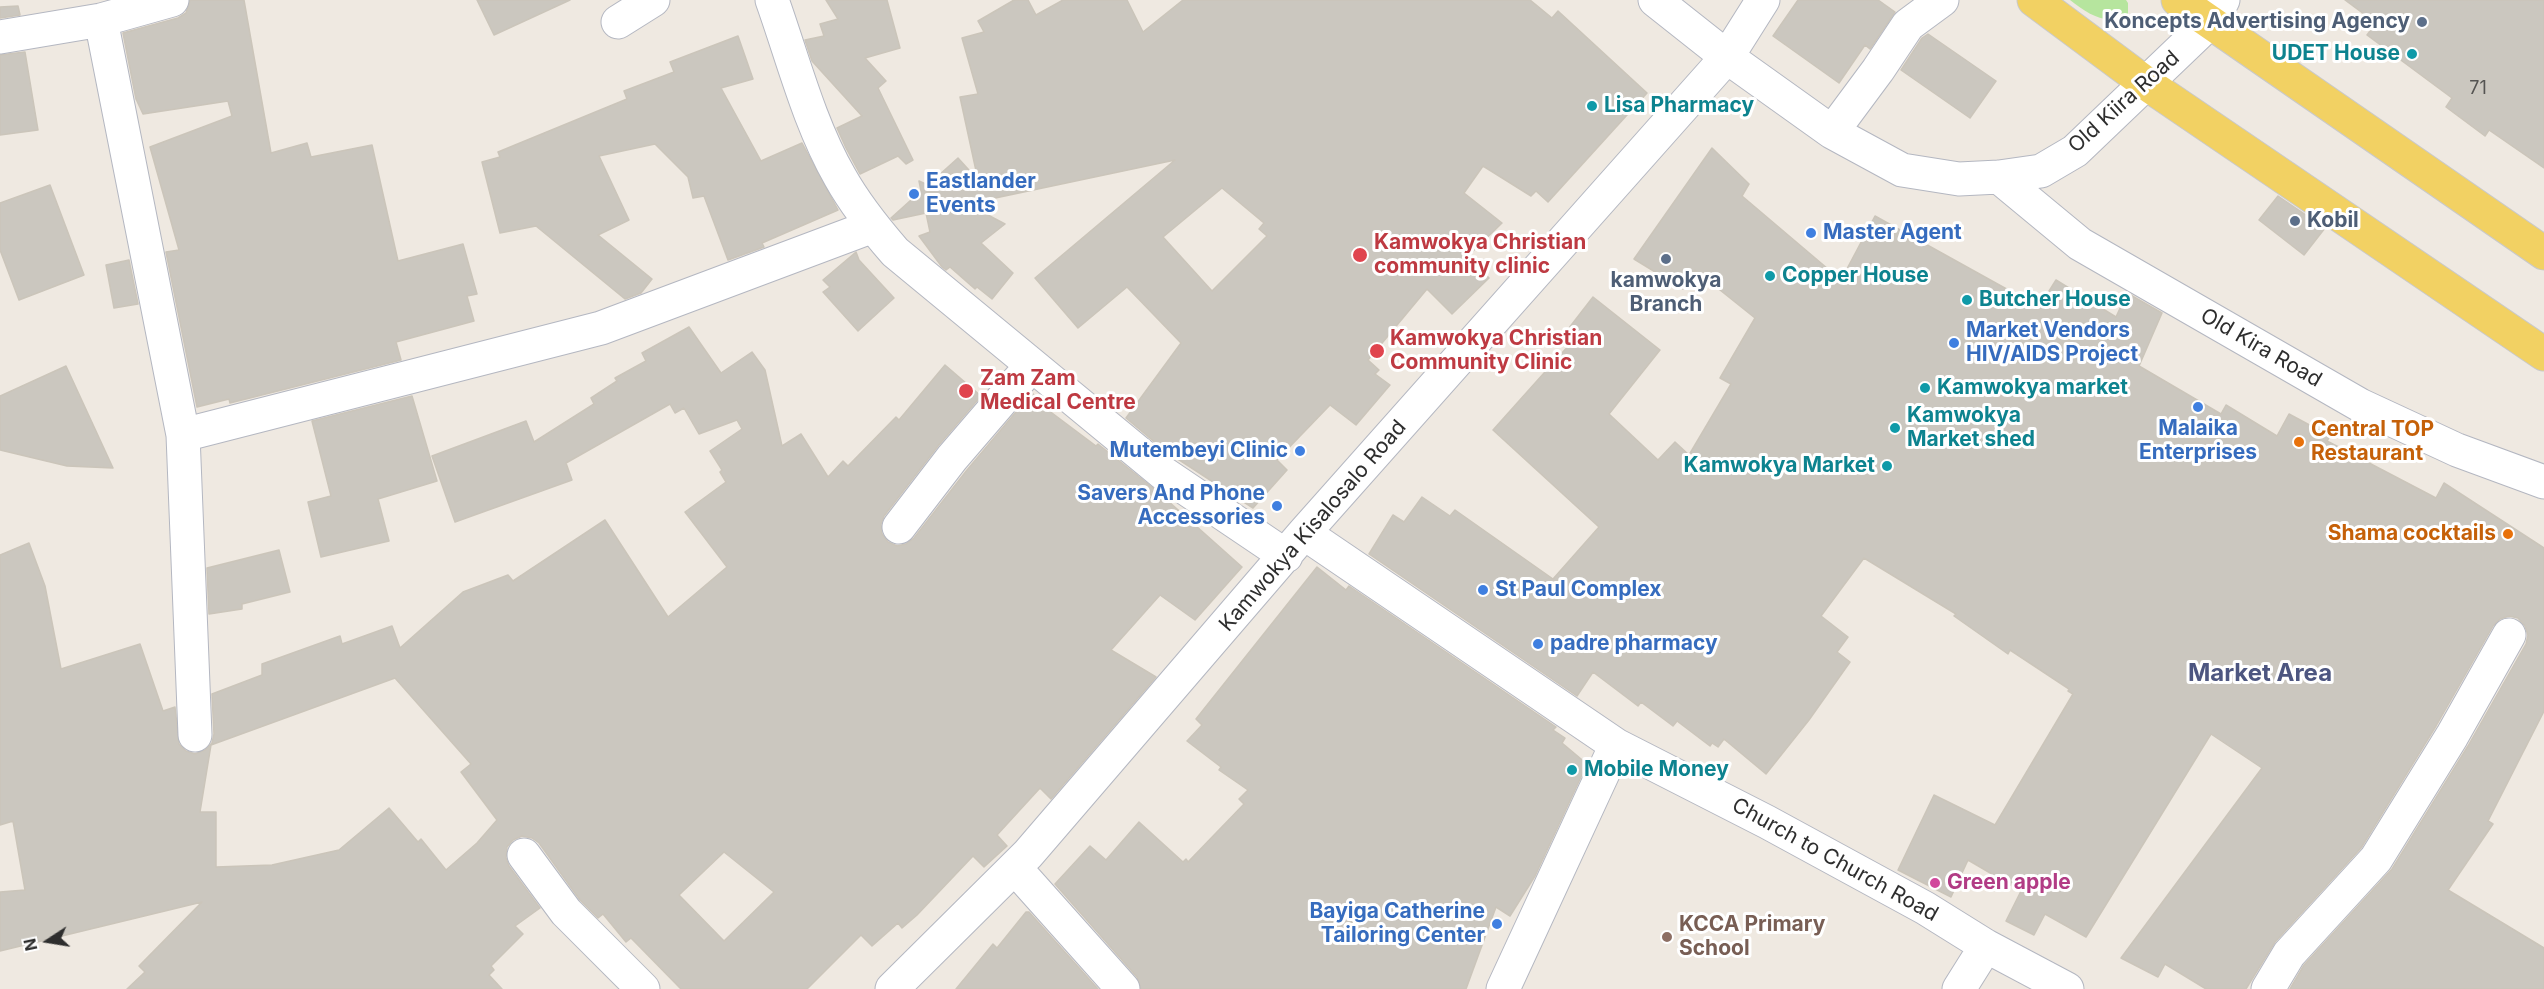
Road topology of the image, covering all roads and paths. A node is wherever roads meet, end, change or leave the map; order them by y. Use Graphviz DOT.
graph roads {
  1 [pos="172,0"];
  2 [pos="653,0"];
  3 [pos="772,0"];
  4 [pos="1655,0"];
  5 [pos="1763,0"];
  6 [pos="1942,0"];
  7 [pos="2034,0"];
  8 [pos="2178,0"];
  9 [pos="2216,11"];
  10 [pos="101,20"];
  11 [pos="618,22"];
  12 [pos="0,37"];
  13 [pos="1728,57"];
  14 [pos="2147,84"];
  15 [pos="1832,132"];
  16 [pos="1999,177"];
  17 [pos="873,226"];
  18 [pos="2544,253"];
  19 [pos="2544,354"];
  20 [pos="1032,365"];
  21 [pos="183,435"];
  22 [pos="2544,482"];
  23 [pos="899,527"];
  24 [pos="1295,544"];
  25 [pos="2509,635"];
  26 [pos="195,735"];
  27 [pos="1616,745"];
  28 [pos="524,855"];
  29 [pos="1015,867"];
  30 [pos="1986,946"];
  31 [pos="643,989"];
  32 [pos="892,989"];
  33 [pos="1123,989"];
  34 [pos="1503,989"];
  35 [pos="1959,989"];
  36 [pos="2067,989"];
  37 [pos="2268,989"];
  1 -- 10 [label="street"];
  2 -- 11 [label="street"];
  3 -- 17 [label="street"];
  4 -- 13 [label="street, Old Kiira Road"];
  5 -- 13 [label="street, Kamwokya Kisalosalo Road"];
  6 -- 15 [label="street"];
  7 -- 14 [label="main road"];
  8 -- 9 [label="main road"];
  9 -- 14 [label="street, Old Kiira Road"];
  9 -- 18 [label="main road"];
  10 -- 12 [label="street"];
  10 -- 21 [label="street"];
  13 -- 15 [label="street, Old Kiira Road"];
  13 -- 24 [label="street, Kamwokya Kisalosalo Road"];
  14 -- 16 [label="street, Old Kiira Road"];
  14 -- 19 [label="main road"];
  15 -- 16 [label="street, Old Kiira Road"];
  16 -- 22 [label="street, Old Kira Road"];
  17 -- 20 [label="street"];
  17 -- 21 [label="street"];
  20 -- 23 [label="street"];
  20 -- 24 [label="street"];
  21 -- 26 [label="street"];
  24 -- 27 [label="street, Church to Church Road"];
  24 -- 29 [label="street, Kamwokya Kisalosalo Road"];
  25 -- 37 [label="street"];
  27 -- 30 [label="street, Church to Church Road"];
  27 -- 34 [label="street"];
  28 -- 31 [label="street"];
  29 -- 32 [label="street, Kamwokya Kisalosalo Road"];
  29 -- 33 [label="street"];
  30 -- 35 [label="street"];
  30 -- 36 [label="street, Church to Church Road"];
}
